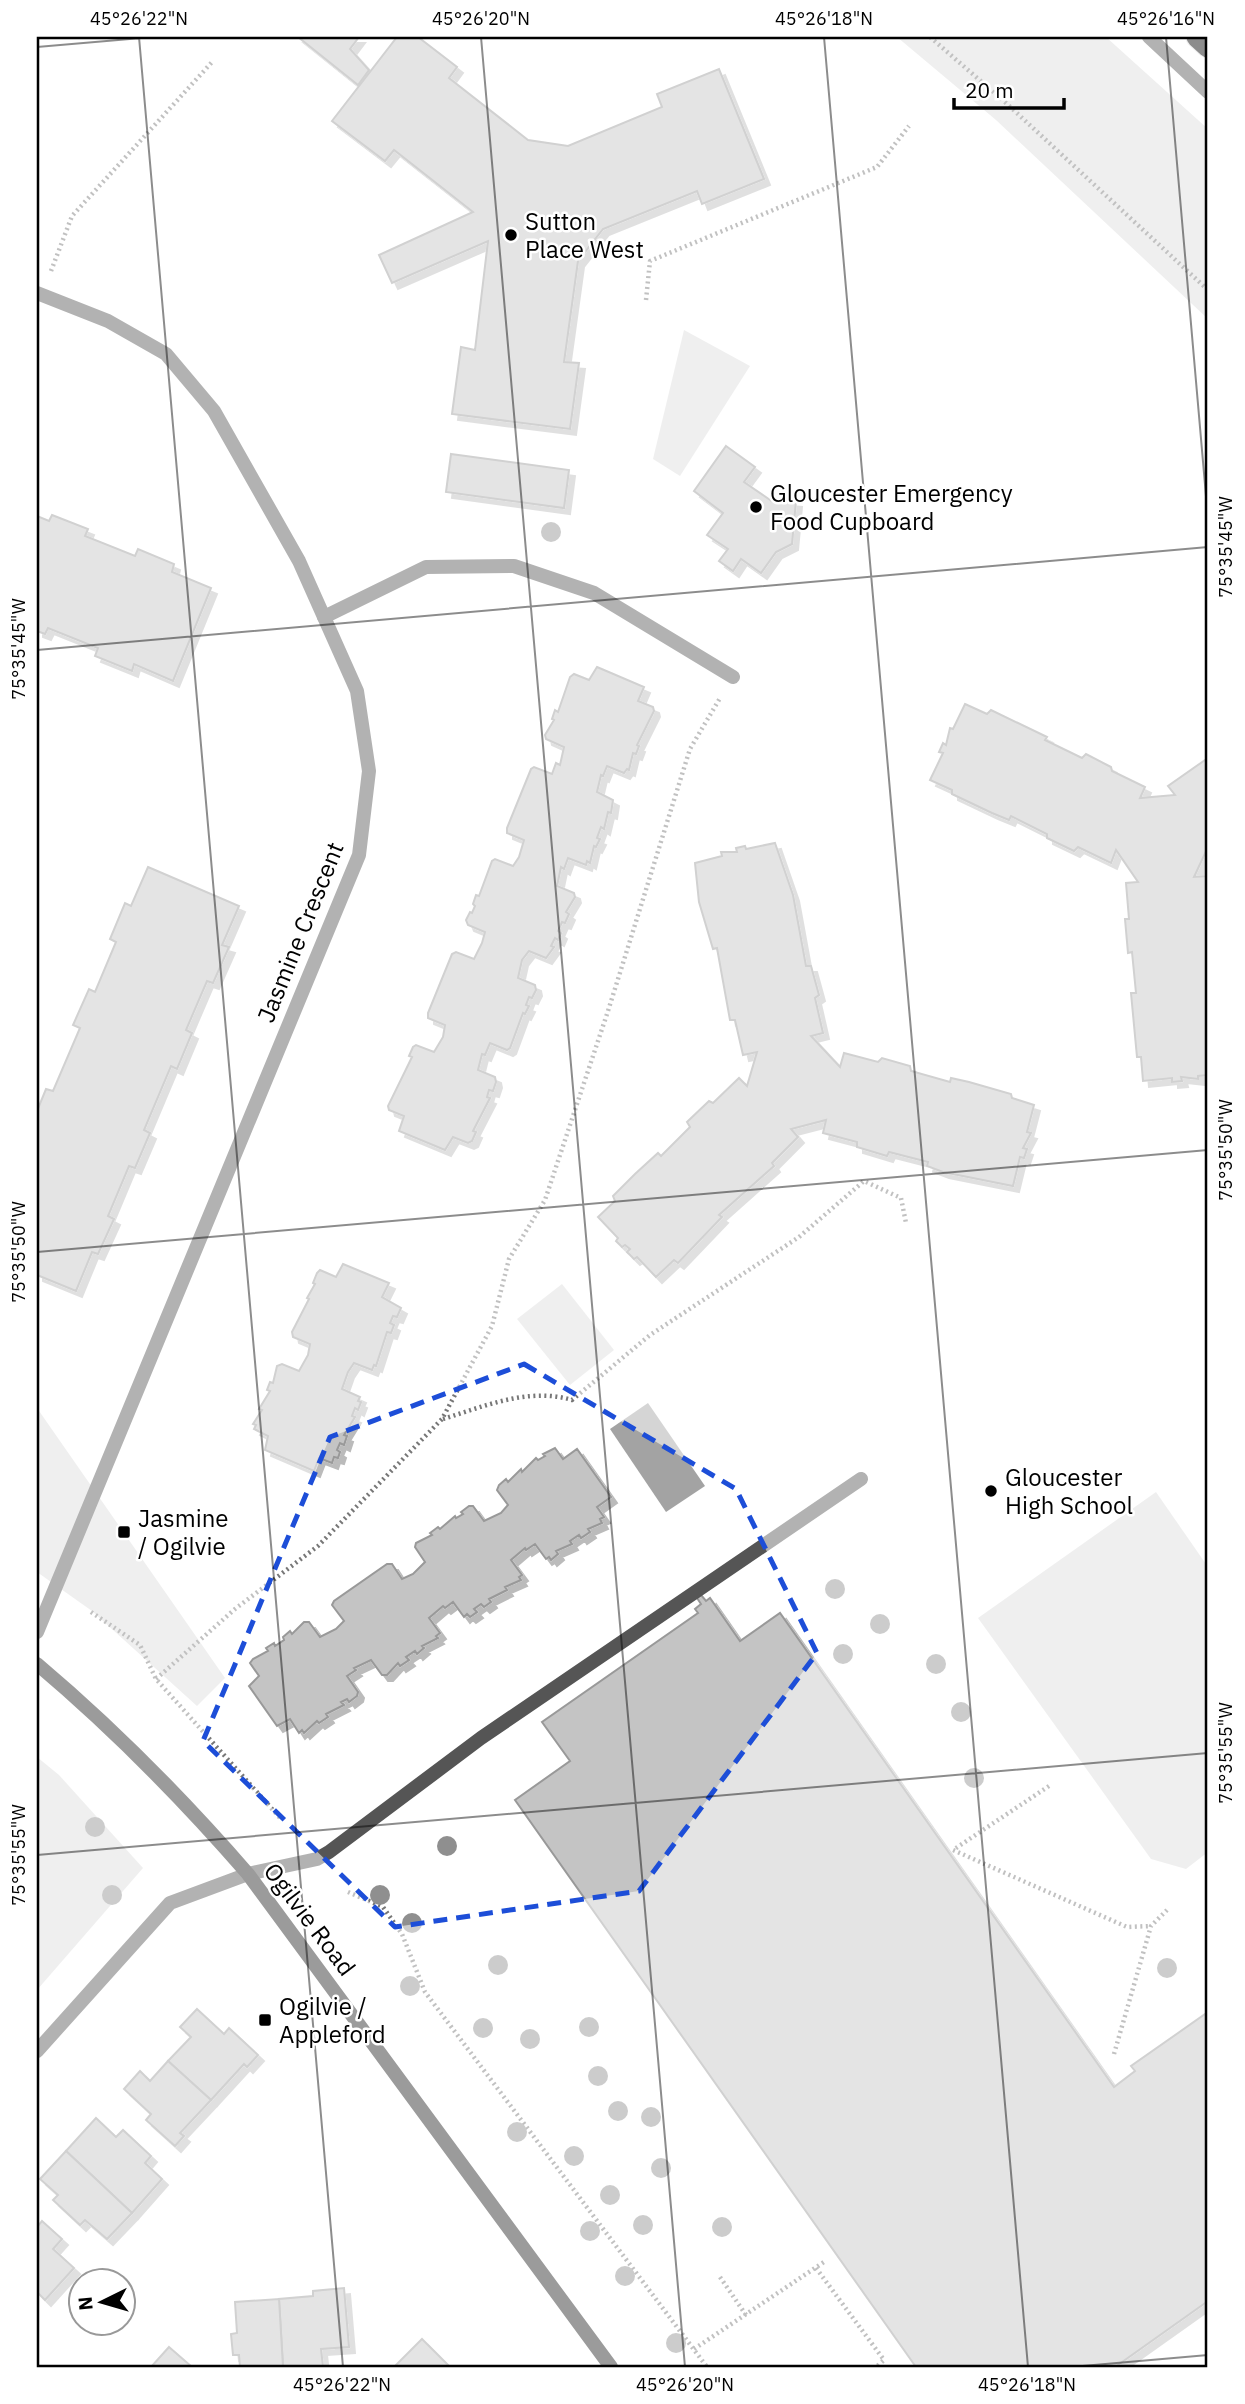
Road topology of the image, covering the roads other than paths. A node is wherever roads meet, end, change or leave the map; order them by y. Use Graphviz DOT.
graph roads {
  1 [pos="1149,37"];
  2 [pos="1197,37"];
  3 [pos="1208,47"];
  4 [pos="1208,92"];
  5 [pos="39,294"];
  6 [pos="324,617"];
  7 [pos="733,677"];
  8 [pos="861,1479"];
  9 [pos="37,1632"];
  10 [pos="37,1664"];
  11 [pos="248,1874"];
  12 [pos="37,2051"];
  13 [pos="611,2367"];
  1 -- 4 [label="street"];
  2 -- 3 [label="highway"];
  5 -- 6 [label="street, Jasmine Crescent"];
  6 -- 7 [label="street"];
  6 -- 9 [label="street, Jasmine Crescent"];
  8 -- 11 [label="street"];
  10 -- 11 [label="main road, Ogilvie Road"];
  11 -- 12 [label="street"];
  11 -- 13 [label="main road, Ogilvie Road"];
}
